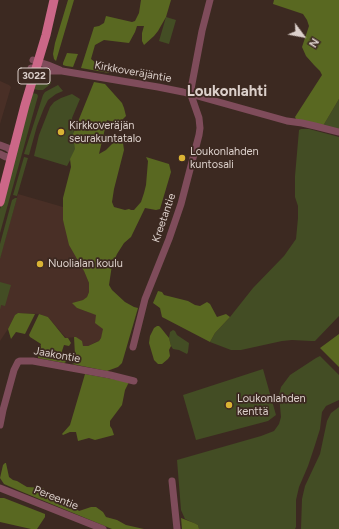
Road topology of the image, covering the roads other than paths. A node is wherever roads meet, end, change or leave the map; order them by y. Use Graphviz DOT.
graph roads {
  1 [pos="51,0"];
  2 [pos="54,0"];
  3 [pos="210,0"];
  4 [pos="35,65"];
  5 [pos="191,95"];
  6 [pos="339,132"];
  7 [pos="7,152"];
  8 [pos="0,179"];
  9 [pos="0,202"];
  10 [pos="133,347"];
  11 [pos="134,381"];
  12 [pos="0,425"];
  13 [pos="172,481"];
  14 [pos="0,488"];
  15 [pos="103,529"];
  16 [pos="176,529"];
  1 -- 4 [label="main road, 3022"];
  2 -- 4 [label="main road, 3022"];
  3 -- 5 [label="street"];
  4 -- 5 [label="street, Kirkkoveräjäntie"];
  4 -- 7 [label="main road, 3022"];
  5 -- 6 [label="street, Kirkkoveräjäntie"];
  5 -- 10 [label="street, Kreetantie"];
  7 -- 8 [label="main road, 3022"];
  7 -- 9 [label="main road, 3022"];
  11 -- 12 [label="street, Jaakontie"];
  13 -- 16 [label="street"];
  14 -- 15 [label="street, Pereentie"];
}
